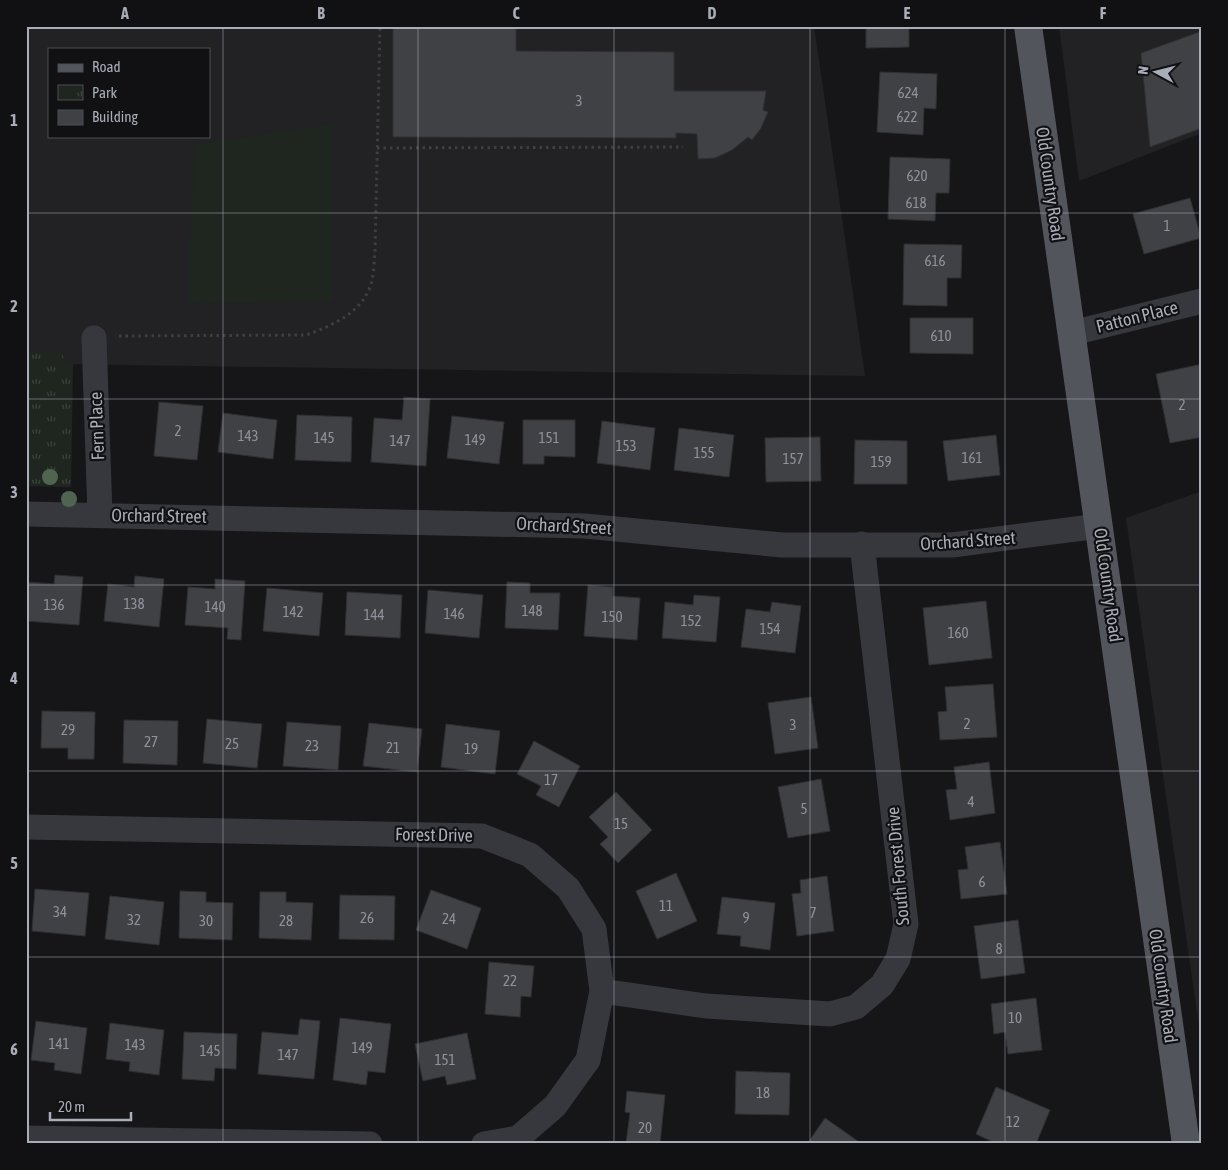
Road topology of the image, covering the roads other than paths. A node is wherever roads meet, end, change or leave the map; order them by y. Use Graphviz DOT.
graph roads {
  1 [pos="1028,26"];
  2 [pos="1202,301"];
  3 [pos="1072,333"];
  4 [pos="103,337"];
  5 [pos="26,514"];
  6 [pos="100,515"];
  7 [pos="1100,526"];
  8 [pos="862,544"];
  9 [pos="26,827"];
  10 [pos="602,991"];
  11 [pos="26,1138"];
  12 [pos="520,1141"];
  13 [pos="370,1144"];
  14 [pos="484,1144"];
  15 [pos="1186,1144"];
  1 -- 3 [label="main road, Old Country Road"];
  2 -- 3 [label="street, Patton Place"];
  3 -- 7 [label="main road, Old Country Road"];
  4 -- 6 [label="street, Fern Place"];
  5 -- 6 [label="street, Orchard Street"];
  6 -- 8 [label="street, Orchard Street"];
  7 -- 8 [label="street, Orchard Street"];
  7 -- 15 [label="main road, Old Country Road"];
  8 -- 10 [label="street, South Forest Drive"];
  9 -- 10 [label="street, Forest Drive"];
  10 -- 12 [label="street, Forest Drive"];
  11 -- 13 [label="street"];
  12 -- 14 [label="street"];
}
